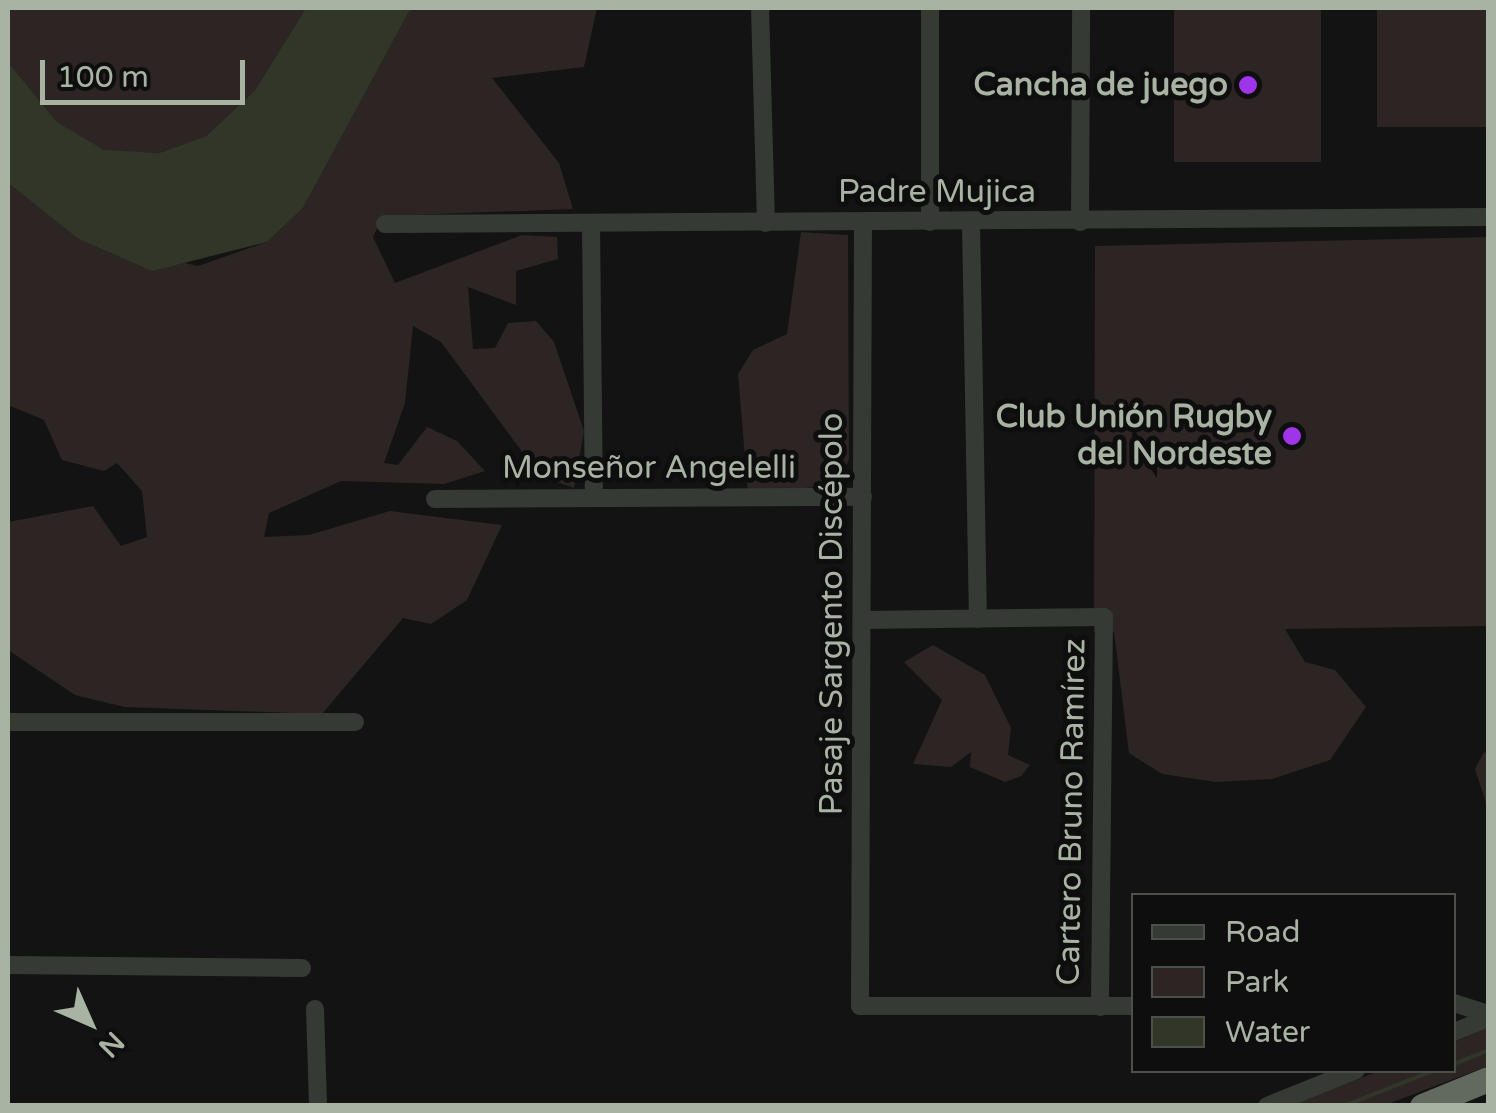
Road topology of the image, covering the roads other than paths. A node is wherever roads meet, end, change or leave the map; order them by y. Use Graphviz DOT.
graph roads {
  1 [pos="760,8"];
  2 [pos="930,8"];
  3 [pos="1080,8"];
  4 [pos="1488,217"];
  5 [pos="864,222"];
  6 [pos="930,222"];
  7 [pos="971,222"];
  8 [pos="1080,222"];
  9 [pos="591,223"];
  10 [pos="766,223"];
  11 [pos="385,224"];
  12 [pos="862,497"];
  13 [pos="594,498"];
  14 [pos="435,500"];
  15 [pos="978,619"];
  16 [pos="862,620"];
  17 [pos="8,722"];
  18 [pos="355,722"];
  19 [pos="8,966"];
  20 [pos="302,968"];
  21 [pos="1456,1004"];
  22 [pos="1131,1006"];
  23 [pos="1100,1007"];
  24 [pos="314,1009"];
  25 [pos="1488,1016"];
  26 [pos="1456,1031"];
  27 [pos="1349,1073"];
  28 [pos="1488,1080"];
  29 [pos="318,1106"];
  30 [pos="1267,1106"];
  31 [pos="1422,1106"];
  1 -- 10 [label="street"];
  2 -- 6 [label="street"];
  3 -- 8 [label="street"];
  4 -- 8 [label="street, Padre Mujica"];
  5 -- 6 [label="street, Padre Mujica"];
  5 -- 10 [label="street, Padre Mujica"];
  5 -- 12 [label="street, Pasaje Sargento Discépolo"];
  6 -- 7 [label="street, Padre Mujica"];
  7 -- 8 [label="street, Padre Mujica"];
  7 -- 15 [label="street"];
  9 -- 10 [label="street, Padre Mujica"];
  9 -- 11 [label="street, Padre Mujica"];
  9 -- 13 [label="street"];
  12 -- 13 [label="street, Monseñor Angelelli"];
  12 -- 16 [label="street, Pasaje Sargento Discépolo"];
  13 -- 14 [label="street, Monseñor Angelelli"];
  15 -- 16 [label="street"];
  15 -- 23 [label="street, Cartero Bruno Ramírez"];
  16 -- 23 [label="street, Pasaje Sargento Discépolo"];
  17 -- 18 [label="street"];
  19 -- 20 [label="street"];
  21 -- 25 [label="street"];
  22 -- 23 [label="street"];
  24 -- 29 [label="street"];
  25 -- 26 [label="street"];
  27 -- 30 [label="street"];
  28 -- 31 [label="highway"];
}
